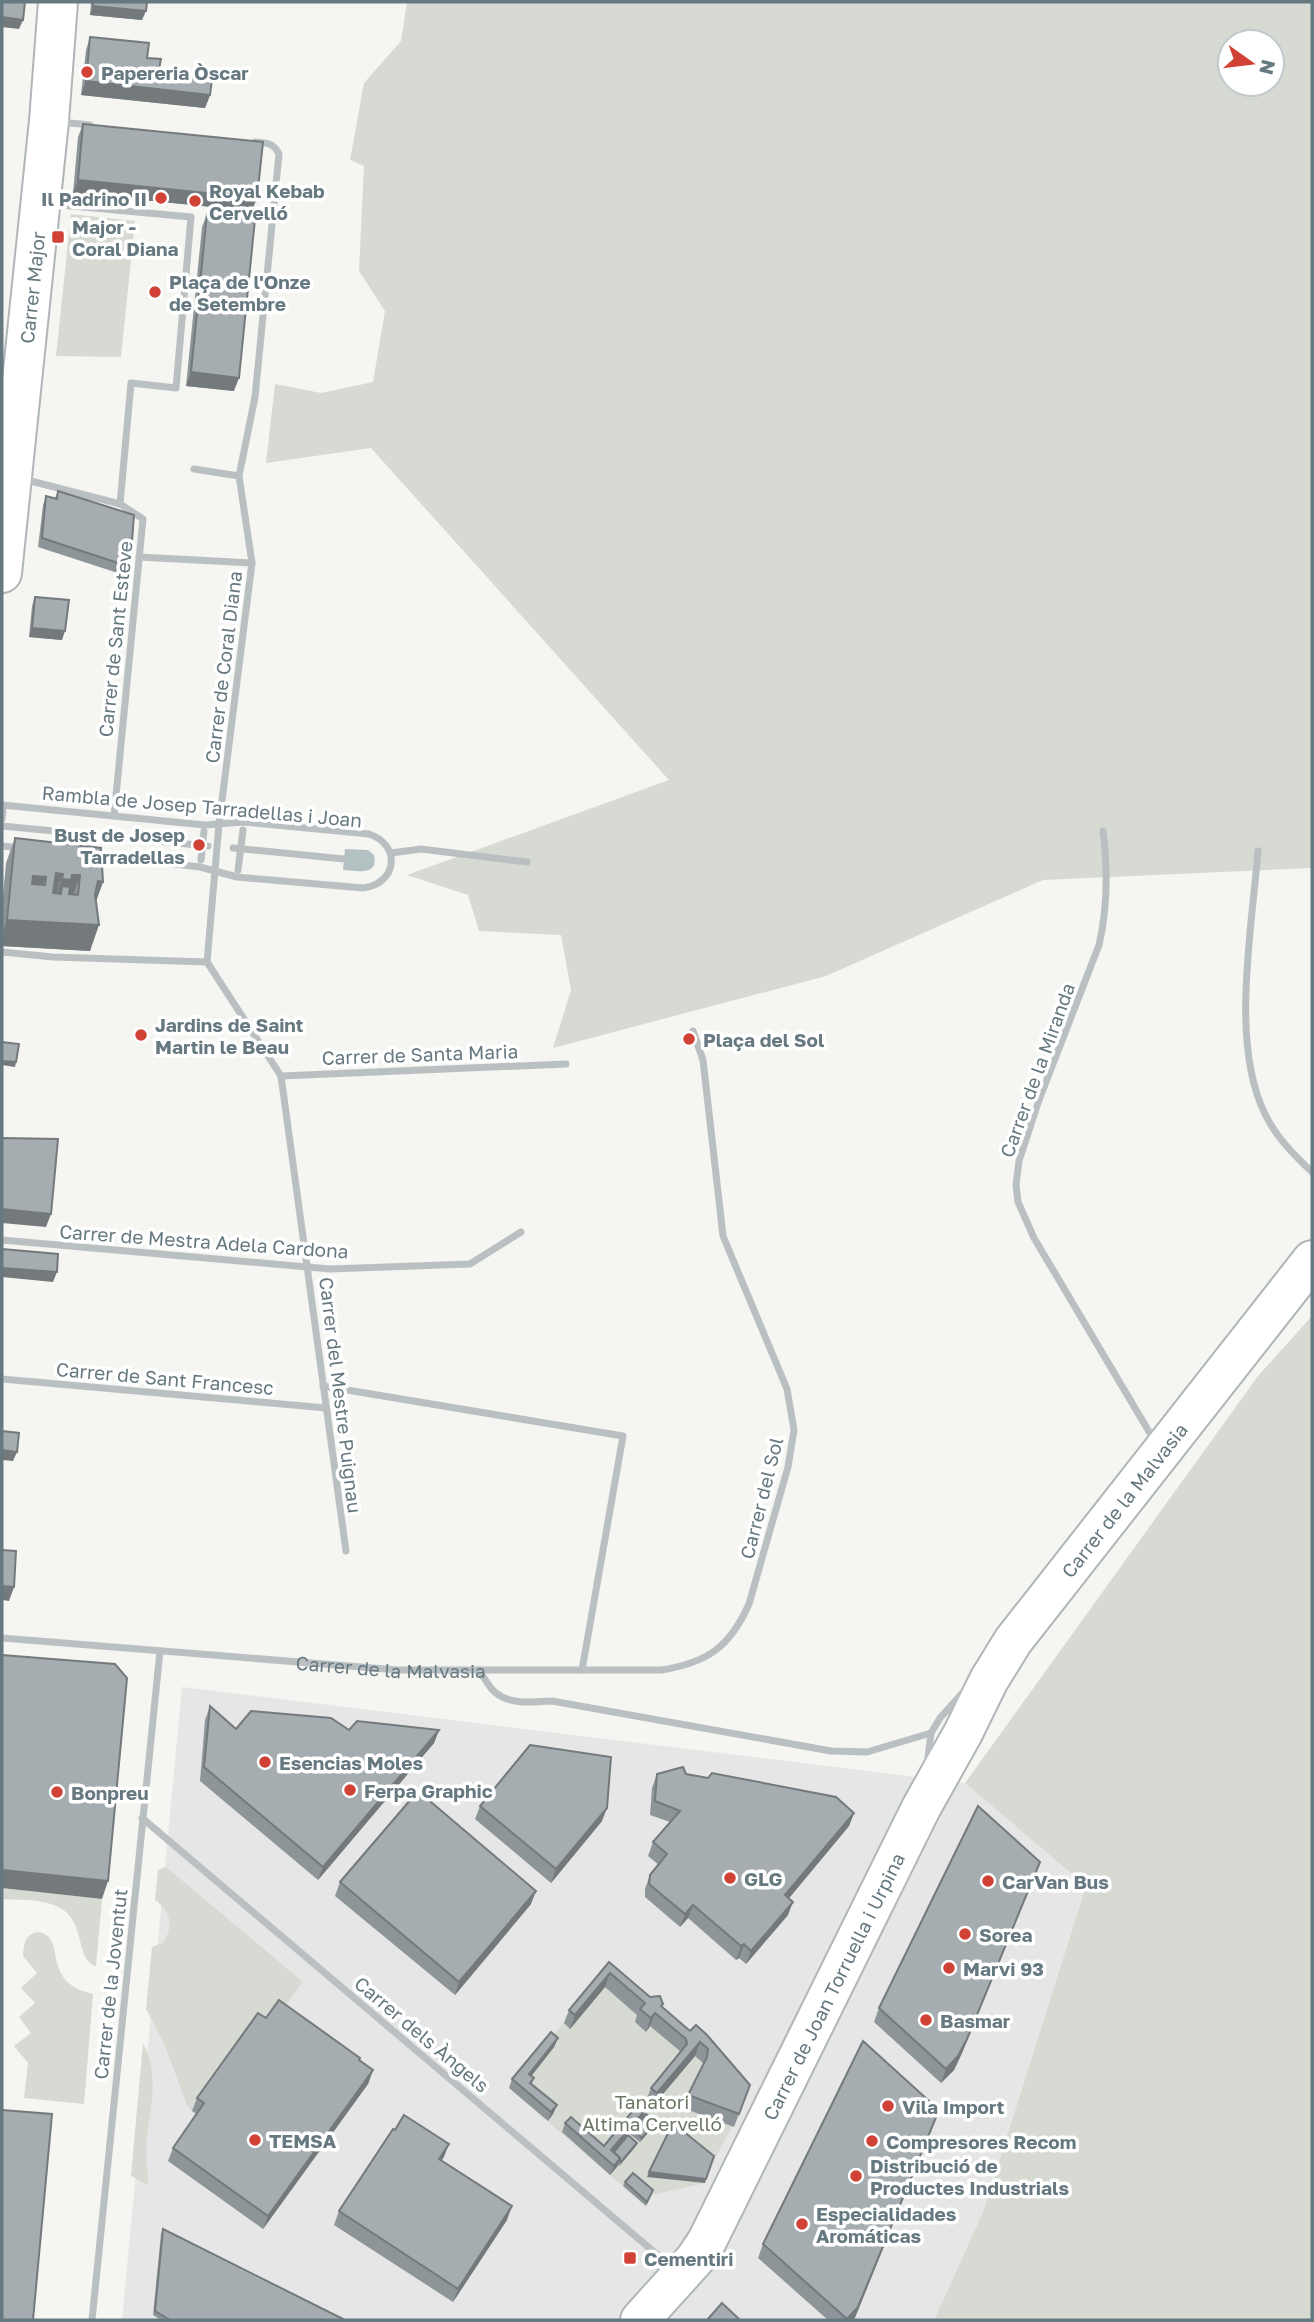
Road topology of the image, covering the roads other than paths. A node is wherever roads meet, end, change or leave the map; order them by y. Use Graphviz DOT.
graph roads {
  1 [pos="58,2"];
  2 [pos="49,121"];
  3 [pos="99,126"];
  4 [pos="244,141"];
  5 [pos="40,204"];
  6 [pos="194,469"];
  7 [pos="7,476"];
  8 [pos="239,476"];
  9 [pos="120,504"];
  10 [pos="139,557"];
  11 [pos="252,563"];
  12 [pos="2,573"];
  13 [pos="2,805"];
  14 [pos="3,811"];
  15 [pos="114,816"];
  16 [pos="2,820"];
  17 [pos="219,824"];
  18 [pos="2,825"];
  19 [pos="243,830"];
  20 [pos="204,831"];
  21 [pos="1103,831"];
  22 [pos="2,846"];
  23 [pos="205,846"];
  24 [pos="28,848"];
  25 [pos="237,849"];
  26 [pos="1258,851"];
  27 [pos="391,853"];
  28 [pos="81,854"];
  29 [pos="344,859"];
  30 [pos="201,860"];
  31 [pos="527,862"];
  32 [pos="214,870"];
  33 [pos="238,870"];
  34 [pos="2,952"];
  35 [pos="207,962"];
  36 [pos="693,1031"];
  37 [pos="565,1064"];
  38 [pos="281,1076"];
  39 [pos="1312,1172"];
  40 [pos="521,1232"];
  41 [pos="2,1240"];
  42 [pos="1312,1260"];
  43 [pos="309,1268"];
  44 [pos="2,1379"];
  45 [pos="323,1385"];
  46 [pos="326,1408"];
  47 [pos="1161,1453"];
  48 [pos="346,1551"];
  49 [pos="2,1638"];
  50 [pos="1013,1641"];
  51 [pos="160,1651"];
  52 [pos="479,1670"];
  53 [pos="582,1670"];
  54 [pos="984,1670"];
  55 [pos="974,1680"];
  56 [pos="931,1733"];
  57 [pos="926,1770"];
  58 [pos="142,1818"];
  59 [pos="681,2274"];
  60 [pos="92,2320"];
  61 [pos="640,2320"];
  1 -- 2 [label="street, Carrer Major"];
  2 -- 3 [label="street"];
  2 -- 5 [label="street, Carrer Major"];
  4 -- 8 [label="street, Carrer de Coral Diana"];
  5 -- 7 [label="street, Carrer Major"];
  5 -- 9 [label="street"];
  6 -- 8 [label="street"];
  7 -- 9 [label="street"];
  7 -- 12 [label="street, Carrer Major"];
  8 -- 11 [label="street, Carrer de Coral Diana"];
  9 -- 10 [label="street, Carrer de Sant Esteve"];
  10 -- 11 [label="street"];
  10 -- 15 [label="street, Carrer de Sant Esteve"];
  11 -- 17 [label="street, Carrer de Coral Diana"];
  13 -- 15 [label="street, Rambla de Josep Tarradellas i Joan"];
  14 -- 16 [label="street"];
  15 -- 17 [label="street, Rambla de Josep Tarradellas i Joan"];
  17 -- 27 [label="street, Rambla de Josep Tarradellas i Joan"];
  17 -- 32 [label="street, Carrer de Coral Diana"];
  18 -- 23 [label="street, Rambla de Josep Tarradellas i Joan"];
  19 -- 25 [label="street, Rambla de Josep Tarradellas i Joan"];
  20 -- 23 [label="street, Rambla de Josep Tarradellas i Joan"];
  21 -- 47 [label="street, Carrer de la Miranda"];
  22 -- 24 [label="street"];
  23 -- 30 [label="street, Rambla de Josep Tarradellas i Joan"];
  25 -- 29 [label="street, Rambla de Josep Tarradellas i Joan"];
  25 -- 33 [label="street, Rambla de Josep Tarradellas i Joan"];
  26 -- 39 [label="street"];
  27 -- 31 [label="street"];
  27 -- 32 [label="street"];
  28 -- 32 [label="street"];
  32 -- 35 [label="street, Carrer de Coral Diana"];
  34 -- 35 [label="street"];
  35 -- 38 [label="street"];
  36 -- 53 [label="street, Carrer del Sol"];
  37 -- 38 [label="street, Carrer de Santa Maria"];
  38 -- 43 [label="street, Carrer del Mestre Puignau"];
  40 -- 43 [label="street, Carrer de Mestra Adela Cardona"];
  41 -- 43 [label="street, Carrer de Mestra Adela Cardona"];
  42 -- 47 [label="street, Carrer de la Malvasia"];
  43 -- 45 [label="street, Carrer del Mestre Puignau"];
  44 -- 46 [label="street, Carrer de Sant Francesc"];
  45 -- 46 [label="street, Carrer del Mestre Puignau"];
  45 -- 53 [label="street"];
  46 -- 48 [label="street, Carrer del Mestre Puignau"];
  47 -- 50 [label="street, Carrer de la Malvasia"];
  49 -- 51 [label="street, Carrer de la Malvasia"];
  50 -- 54 [label="street, Carrer de la Malvasia"];
  50 -- 59 [label="street, Carrer de Joan Torruella i Urpina"];
  51 -- 52 [label="street, Carrer de la Malvasia"];
  51 -- 58 [label="street, Carrer de la Joventut"];
  52 -- 53 [label="street, Carrer del Sol"];
  52 -- 56 [label="street, Carrer de la Malvasia"];
  55 -- 56 [label="street"];
  56 -- 57 [label="street"];
  58 -- 59 [label="street, Carrer dels Àngels"];
  58 -- 60 [label="street, Carrer de la Joventut"];
  59 -- 61 [label="street, Carrer de Joan Torruella i Urpina"];
}
